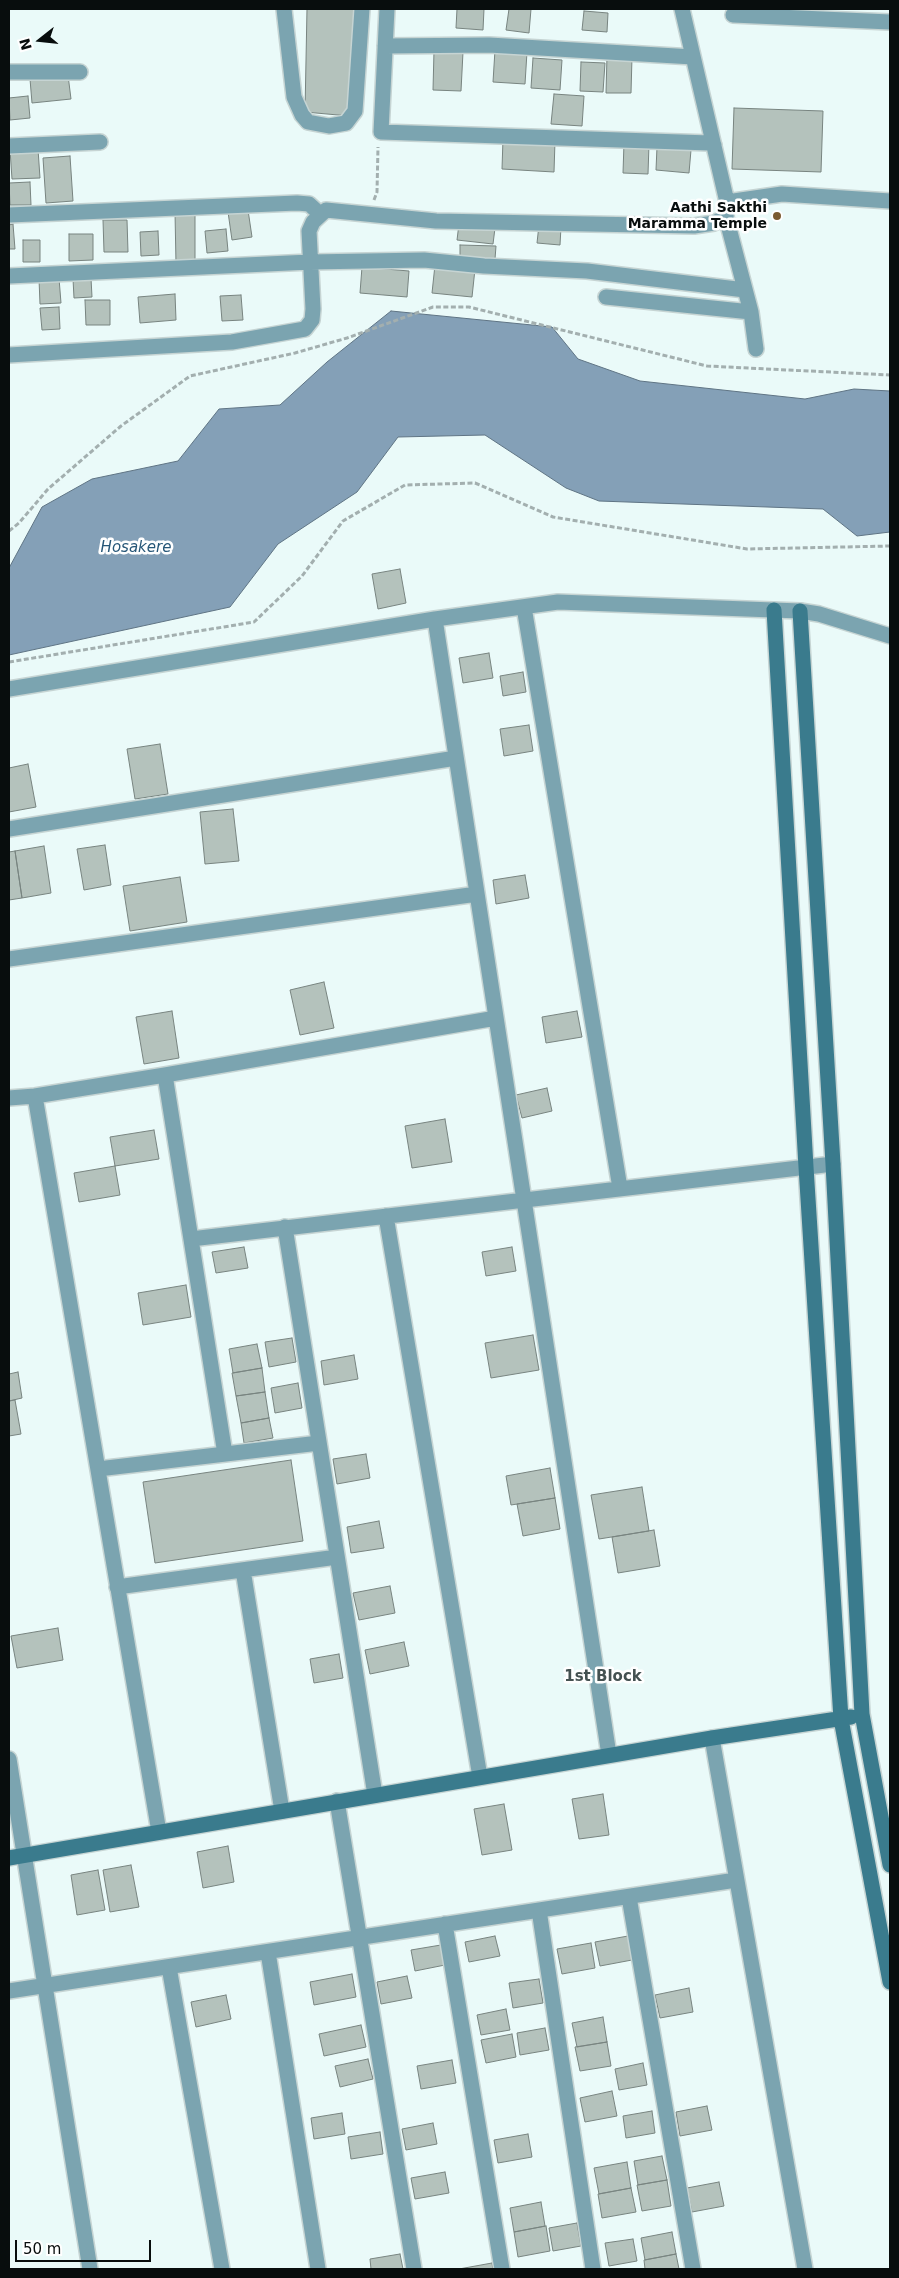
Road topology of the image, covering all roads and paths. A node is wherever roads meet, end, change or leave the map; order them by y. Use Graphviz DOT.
graph roads {
  1 [pos="284,9"];
  2 [pos="362,9"];
  3 [pos="387,9"];
  4 [pos="682,9"];
  5 [pos="734,15"];
  6 [pos="890,22"];
  7 [pos="385,46"];
  8 [pos="693,56"];
  9 [pos="9,72"];
  10 [pos="80,72"];
  11 [pos="381,132"];
  12 [pos="100,142"];
  13 [pos="9,146"];
  14 [pos="714,146"];
  15 [pos="890,202"];
  16 [pos="727,210"];
  17 [pos="320,214"];
  18 [pos="369,214"];
  19 [pos="9,215"];
  20 [pos="310,262"];
  21 [pos="9,276"];
  22 [pos="745,290"];
  23 [pos="606,297"];
  24 [pos="751,312"];
  25 [pos="756,349"];
  26 [pos="9,355"];
  27 [pos="890,375"];
  28 [pos="9,531"];
  29 [pos="890,546"];
  30 [pos="524,607"];
  31 [pos="774,610"];
  32 [pos="800,611"];
  33 [pos="435,619"];
  34 [pos="890,636"];
  35 [pos="9,662"];
  36 [pos="9,689"];
  37 [pos="456,758"];
  38 [pos="9,830"];
  39 [pos="477,894"];
  40 [pos="9,959"];
  41 [pos="496,1018"];
  42 [pos="165,1075"];
  43 [pos="35,1096"];
  44 [pos="9,1098"];
  45 [pos="833,1164"];
  46 [pos="806,1167"];
  47 [pos="620,1188"];
  48 [pos="524,1200"];
  49 [pos="386,1216"];
  50 [pos="285,1228"];
  51 [pos="191,1239"];
  52 [pos="319,1443"];
  53 [pos="225,1454"];
  54 [pos="98,1469"];
  55 [pos="337,1557"];
  56 [pos="243,1570"];
  57 [pos="117,1587"];
  58 [pos="862,1714"];
  59 [pos="841,1719"];
  60 [pos="712,1738"];
  61 [pos="610,1755"];
  62 [pos="9,1760"];
  63 [pos="480,1777"];
  64 [pos="375,1795"];
  65 [pos="337,1802"];
  66 [pos="282,1811"];
  67 [pos="159,1832"];
  68 [pos="16,1856"];
  69 [pos="890,1865"];
  70 [pos="736,1880"];
  71 [pos="629,1897"];
  72 [pos="539,1910"];
  73 [pos="445,1924"];
  74 [pos="359,1938"];
  75 [pos="268,1952"];
  76 [pos="169,1967"];
  77 [pos="890,1982"];
  78 [pos="44,1986"];
  79 [pos="9,1991"];
  80 [pos="90,2269"];
  81 [pos="222,2269"];
  82 [pos="318,2269"];
  83 [pos="414,2269"];
  84 [pos="502,2269"];
  85 [pos="593,2269"];
  86 [pos="692,2269"];
  87 [pos="805,2269"];
  1 -- 2 [label="street"];
  3 -- 7 [label="street"];
  4 -- 8 [label="street"];
  5 -- 6 [label="street"];
  7 -- 8 [label="street"];
  7 -- 11 [label="street"];
  8 -- 14 [label="street"];
  9 -- 10 [label="street"];
  11 -- 14 [label="street"];
  11 -- 18 [label="path"];
  12 -- 13 [label="street"];
  14 -- 16 [label="street"];
  15 -- 16 [label="street"];
  16 -- 18 [label="street"];
  16 -- 22 [label="street"];
  17 -- 18 [label="street"];
  17 -- 19 [label="street"];
  17 -- 20 [label="street"];
  20 -- 21 [label="street"];
  20 -- 22 [label="street"];
  20 -- 26 [label="street"];
  22 -- 24 [label="street"];
  23 -- 24 [label="street"];
  24 -- 25 [label="street"];
  27 -- 28 [label="path"];
  29 -- 35 [label="path"];
  30 -- 31 [label="street"];
  30 -- 33 [label="street"];
  30 -- 47 [label="street"];
  31 -- 32 [label="street"];
  31 -- 46 [label="street"];
  32 -- 34 [label="street"];
  32 -- 45 [label="street"];
  33 -- 36 [label="street"];
  33 -- 37 [label="street"];
  37 -- 38 [label="street"];
  37 -- 39 [label="street"];
  39 -- 40 [label="street"];
  39 -- 41 [label="street"];
  41 -- 42 [label="street"];
  41 -- 48 [label="street"];
  42 -- 43 [label="street"];
  42 -- 51 [label="street"];
  43 -- 44 [label="street"];
  43 -- 54 [label="street"];
  45 -- 46 [label="street"];
  45 -- 58 [label="street"];
  46 -- 47 [label="street"];
  46 -- 59 [label="street"];
  47 -- 48 [label="street"];
  48 -- 49 [label="street"];
  48 -- 61 [label="street"];
  49 -- 50 [label="street"];
  49 -- 63 [label="street"];
  50 -- 51 [label="street"];
  50 -- 52 [label="street"];
  51 -- 53 [label="street"];
  52 -- 53 [label="street"];
  52 -- 55 [label="street"];
  53 -- 54 [label="street"];
  54 -- 57 [label="street"];
  55 -- 56 [label="street"];
  55 -- 64 [label="street"];
  56 -- 57 [label="street"];
  56 -- 66 [label="street"];
  57 -- 67 [label="street"];
  58 -- 59 [label="street"];
  58 -- 69 [label="street"];
  59 -- 60 [label="street"];
  59 -- 77 [label="street"];
  60 -- 61 [label="street"];
  60 -- 70 [label="street"];
  61 -- 63 [label="street"];
  62 -- 68 [label="street"];
  63 -- 64 [label="street"];
  64 -- 65 [label="street"];
  65 -- 66 [label="street"];
  65 -- 74 [label="street"];
  66 -- 67 [label="street"];
  67 -- 68 [label="street"];
  68 -- 78 [label="street"];
  70 -- 71 [label="street"];
  70 -- 87 [label="street"];
  71 -- 72 [label="street"];
  71 -- 86 [label="street"];
  72 -- 73 [label="street"];
  72 -- 85 [label="street"];
  73 -- 74 [label="street"];
  73 -- 84 [label="street"];
  74 -- 75 [label="street"];
  74 -- 83 [label="street"];
  75 -- 76 [label="street"];
  75 -- 82 [label="street"];
  76 -- 78 [label="street"];
  76 -- 81 [label="street"];
  78 -- 79 [label="street"];
  78 -- 80 [label="street"];
}
